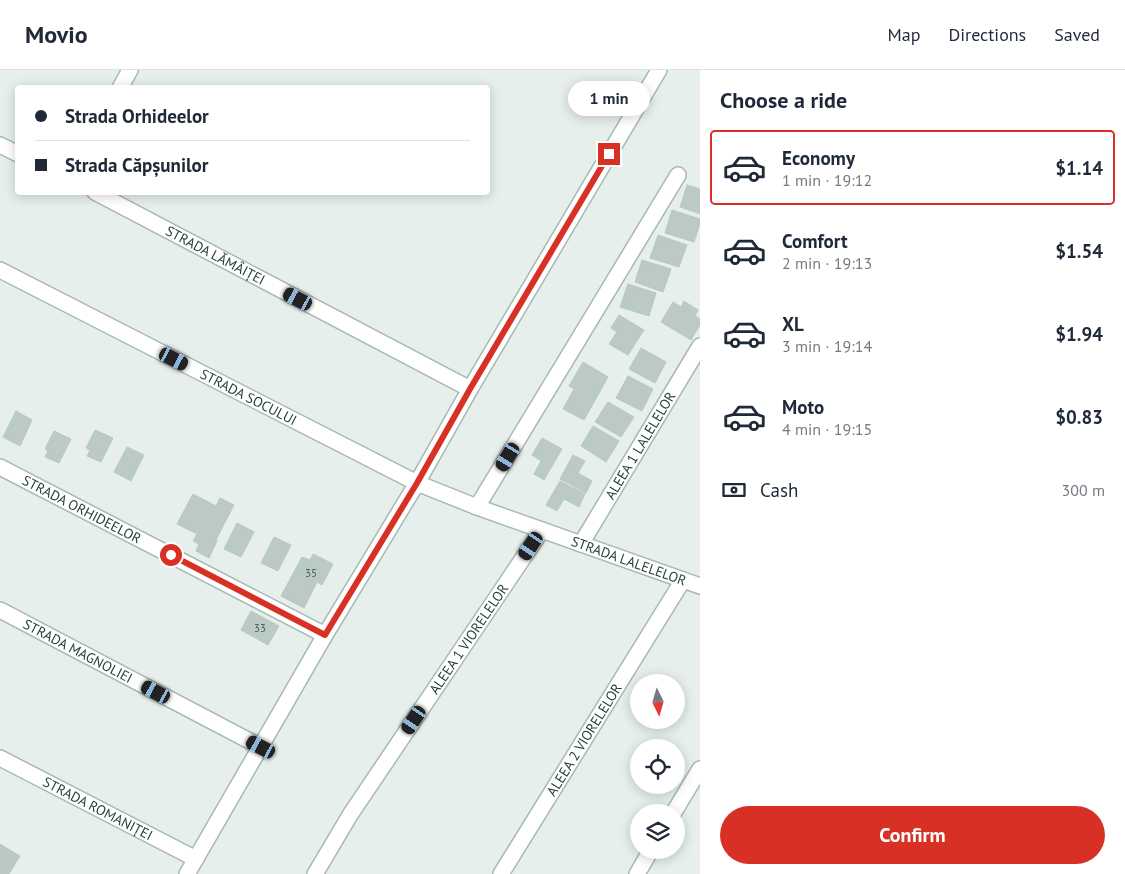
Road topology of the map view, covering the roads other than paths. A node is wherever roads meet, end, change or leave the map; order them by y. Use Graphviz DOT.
graph roads {
  1 [pos="130,70"];
  2 [pos="659,70"];
  3 [pos="122,85"];
  4 [pos="0,145"];
  5 [pos="15,152"];
  6 [pos="678,175"];
  7 [pos="101,195"];
  8 [pos="0,270"];
  9 [pos="700,346"];
  10 [pos="470,389"];
  11 [pos="0,466"];
  12 [pos="417,483"];
  13 [pos="477,507"];
  14 [pos="542,530"];
  15 [pos="581,544"];
  16 [pos="683,580"];
  17 [pos="700,586"];
  18 [pos="0,610"];
  19 [pos="325,635"];
  20 [pos="261,747"];
  21 [pos="0,758"];
  22 [pos="700,769"];
  23 [pos="679,804"];
  24 [pos="196,859"];
  25 [pos="646,859"];
  26 [pos="187,874"];
  27 [pos="315,874"];
  28 [pos="500,874"];
  29 [pos="637,874"];
  1 -- 3 [label="street"];
  2 -- 10 [label="street"];
  4 -- 5 [label="street"];
  6 -- 13 [label="street"];
  7 -- 10 [label="street, STRADA LĂMÂIȚEI"];
  8 -- 12 [label="street, STRADA SOCULUI"];
  9 -- 15 [label="street, ALEEA 1 LALELELOR"];
  10 -- 12 [label="street"];
  11 -- 19 [label="street, STRADA ORHIDEELOR"];
  12 -- 13 [label="street, STRADA LALELELOR"];
  12 -- 19 [label="street"];
  13 -- 14 [label="street, STRADA LALELELOR"];
  14 -- 15 [label="street, STRADA LALELELOR"];
  14 -- 27 [label="street, ALEEA 1 VIORELELOR"];
  15 -- 16 [label="street, STRADA LALELELOR"];
  16 -- 17 [label="street, STRADA LALELELOR"];
  16 -- 28 [label="street, ALEEA 2 VIORELELOR"];
  18 -- 20 [label="street, STRADA MAGNOLIEI"];
  19 -- 20 [label="street"];
  20 -- 24 [label="street"];
  21 -- 24 [label="street, STRADA ROMANIȚEI"];
  22 -- 23 [label="street"];
  24 -- 26 [label="street"];
  25 -- 29 [label="street"];
}
